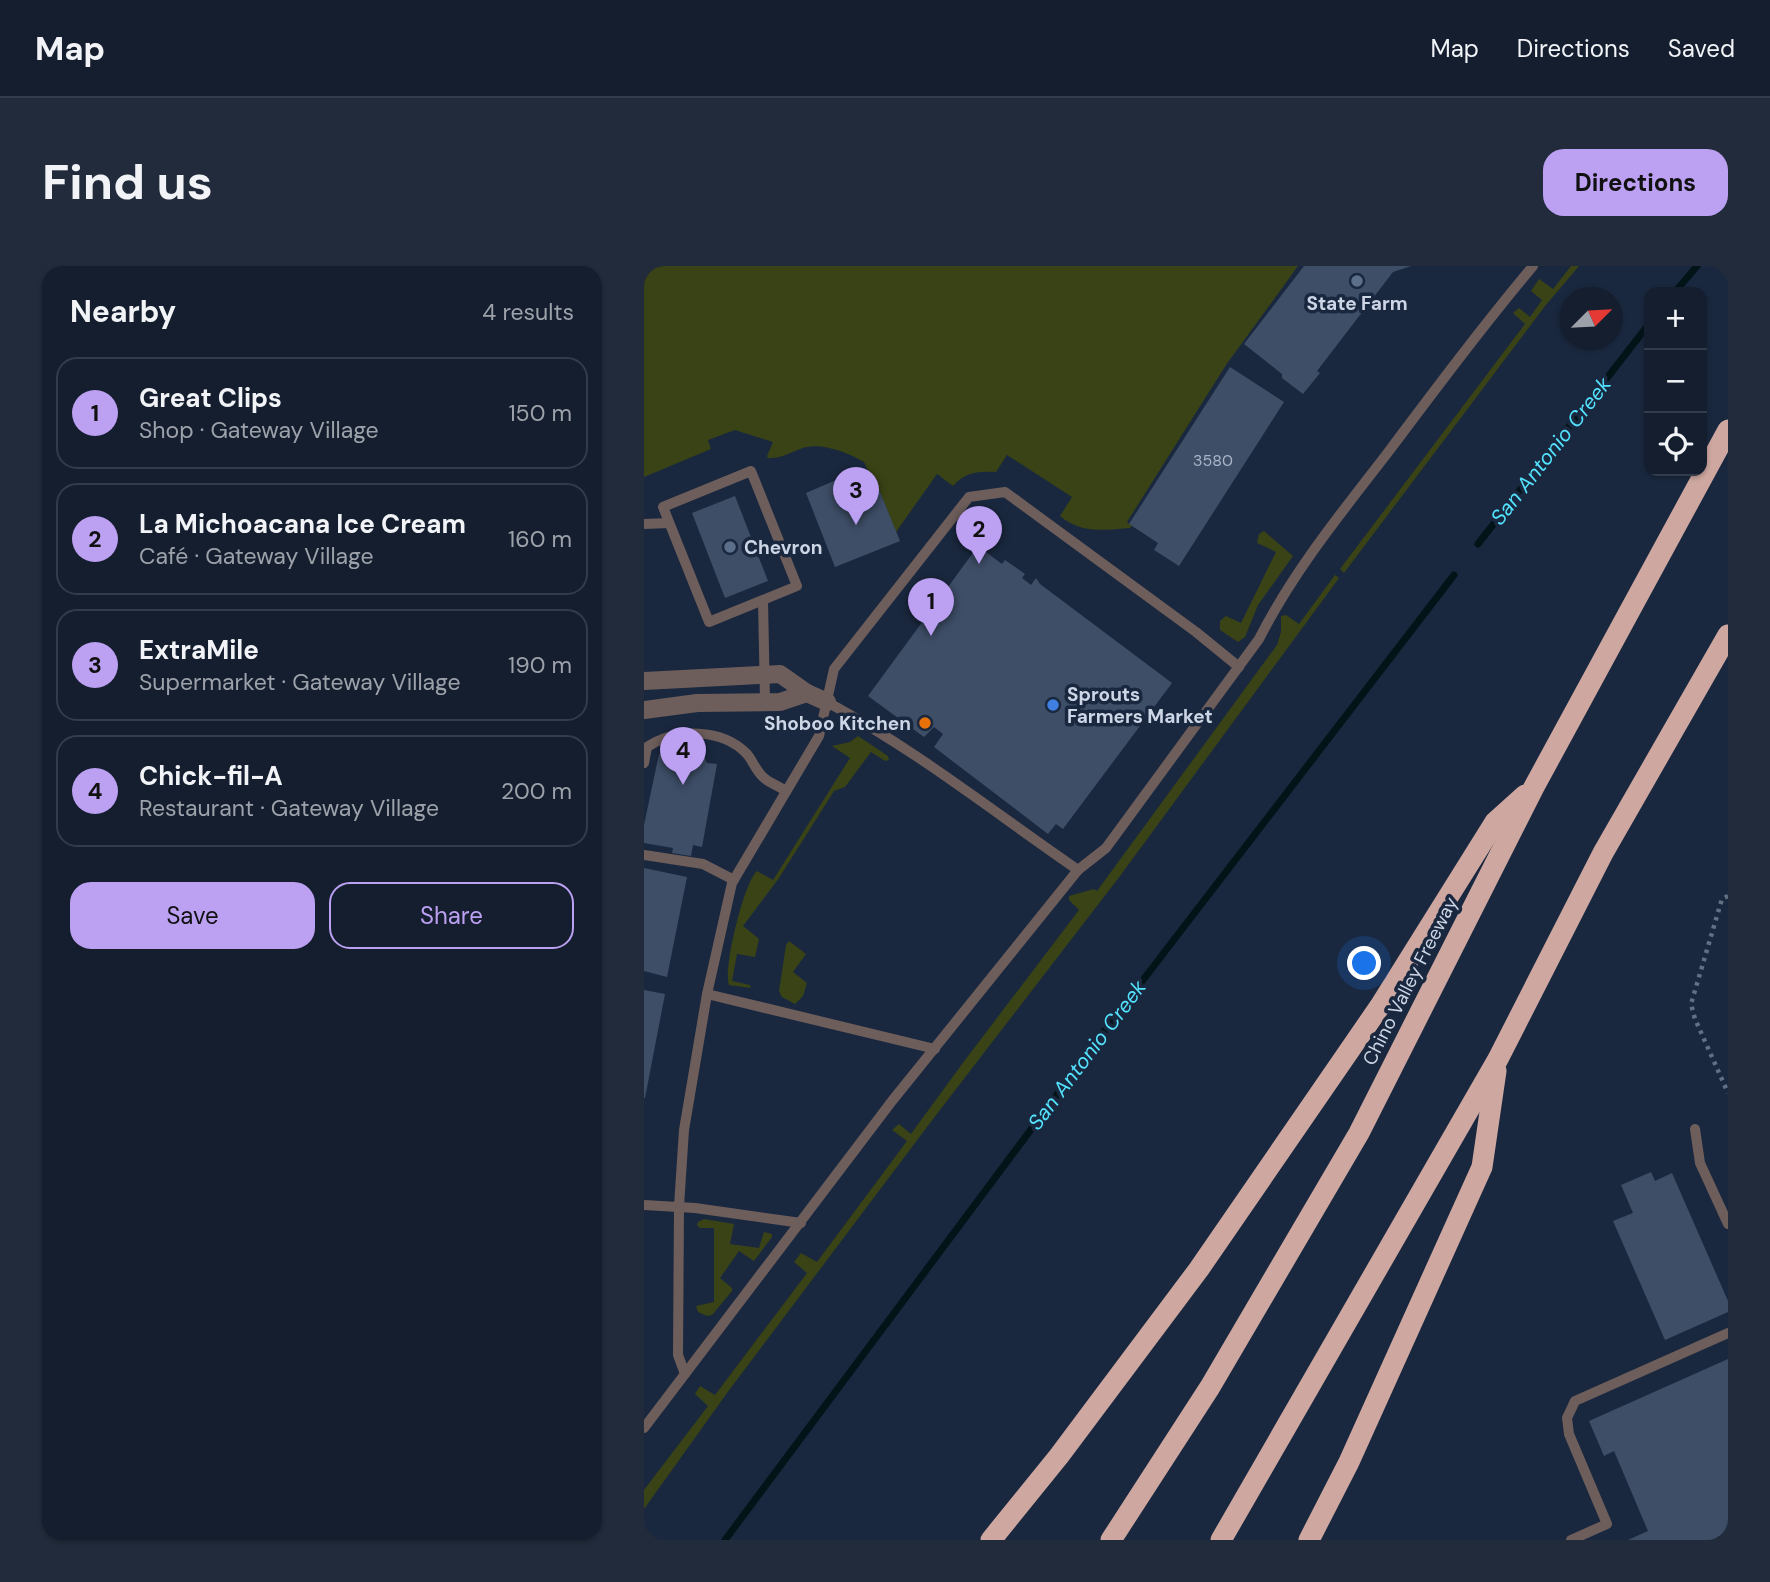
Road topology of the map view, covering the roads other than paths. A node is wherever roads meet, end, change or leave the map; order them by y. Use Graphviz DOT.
graph roads {
  1 [pos="1534,266"];
  2 [pos="1726,433"];
  3 [pos="669,523"];
  4 [pos="644,524"];
  5 [pos="763,600"];
  6 [pos="1728,635"];
  7 [pos="1239,667"];
  8 [pos="765,674"];
  9 [pos="644,681"];
  10 [pos="807,694"];
  11 [pos="765,701"];
  12 [pos="827,702"];
  13 [pos="644,710"];
  14 [pos="644,763"];
  15 [pos="1534,787"];
  16 [pos="786,791"];
  17 [pos="644,855"];
  18 [pos="1078,870"];
  19 [pos="734,880"];
  20 [pos="707,993"];
  21 [pos="935,1049"];
  22 [pos="1498,1059"];
  23 [pos="1695,1129"];
  24 [pos="644,1205"];
  25 [pos="679,1206"];
  26 [pos="801,1223"];
  27 [pos="1728,1224"];
  28 [pos="1728,1332"];
  29 [pos="685,1374"];
  30 [pos="644,1428"];
  31 [pos="992,1540"];
  32 [pos="1111,1540"];
  33 [pos="1221,1540"];
  34 [pos="1309,1540"];
  35 [pos="1571,1540"];
  1 -- 7 [label="lane"];
  2 -- 15 [label="highway, Chino Valley Freeway"];
  3 -- 4 [label="lane"];
  3 -- 5 [label="lane"];
  3 -- 5 [label="lane"];
  5 -- 8 [label="lane"];
  6 -- 22 [label="highway"];
  7 -- 12 [label="lane"];
  7 -- 18 [label="lane"];
  8 -- 9 [label="street"];
  8 -- 10 [label="street"];
  8 -- 11 [label="lane"];
  10 -- 11 [label="street"];
  10 -- 12 [label="street"];
  11 -- 13 [label="street"];
  12 -- 16 [label="lane"];
  12 -- 18 [label="lane"];
  14 -- 16 [label="lane"];
  15 -- 31 [label="highway"];
  15 -- 32 [label="highway, Chino Valley Freeway"];
  16 -- 19 [label="lane"];
  17 -- 19 [label="lane"];
  18 -- 21 [label="lane"];
  19 -- 20 [label="lane"];
  20 -- 21 [label="lane"];
  20 -- 25 [label="lane"];
  21 -- 26 [label="lane"];
  22 -- 33 [label="highway"];
  22 -- 34 [label="highway"];
  23 -- 27 [label="lane"];
  24 -- 25 [label="lane"];
  25 -- 26 [label="lane"];
  25 -- 29 [label="lane"];
  26 -- 29 [label="lane"];
  28 -- 35 [label="lane"];
  29 -- 30 [label="lane"];
}
